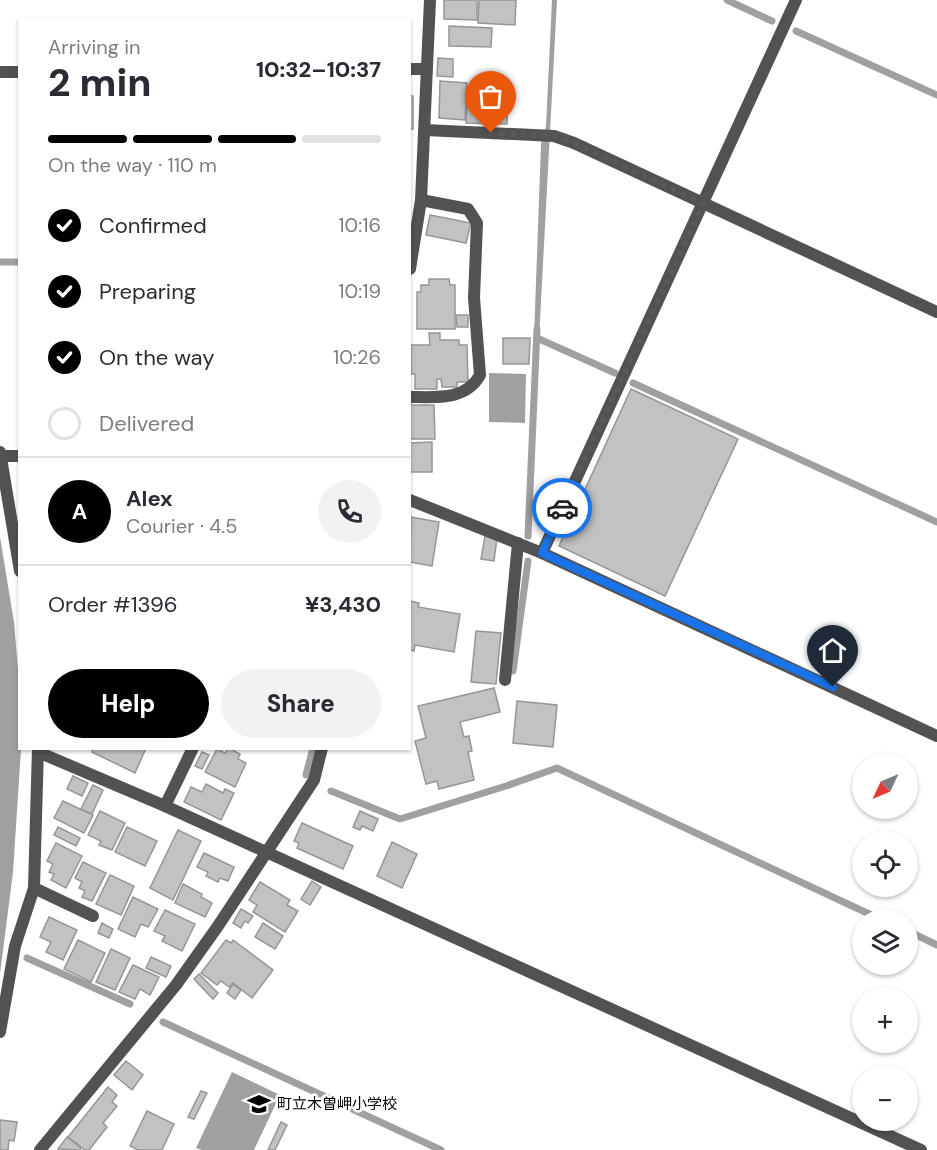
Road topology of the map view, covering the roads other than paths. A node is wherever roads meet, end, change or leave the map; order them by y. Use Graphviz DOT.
graph roads {
  1 [pos="430,0"];
  2 [pos="796,0"];
  3 [pos="411,69"];
  4 [pos="426,69"];
  5 [pos="0,72"];
  6 [pos="18,72"];
  7 [pos="425,130"];
  8 [pos="421,200"];
  9 [pos="703,204"];
  10 [pos="411,263"];
  11 [pos="937,312"];
  12 [pos="411,397"];
  13 [pos="0,454"];
  14 [pos="18,456"];
  15 [pos="411,500"];
  16 [pos="518,543"];
  17 [pos="542,553"];
  18 [pos="18,559"];
  19 [pos="505,680"];
  20 [pos="937,736"];
  21 [pos="38,750"];
  22 [pos="192,750"];
  23 [pos="322,750"];
  24 [pos="165,807"];
  25 [pos="266,852"];
  26 [pos="34,888"];
  27 [pos="93,916"];
  28 [pos="0,1032"];
  29 [pos="40,1150"];
  30 [pos="921,1150"];
  1 -- 4 [label="street"];
  2 -- 9 [label="street"];
  3 -- 4 [label="street"];
  4 -- 7 [label="street"];
  5 -- 6 [label="street"];
  7 -- 8 [label="street"];
  7 -- 9 [label="street"];
  8 -- 10 [label="street"];
  8 -- 12 [label="street"];
  9 -- 11 [label="street"];
  9 -- 17 [label="street"];
  13 -- 14 [label="street"];
  13 -- 18 [label="street"];
  15 -- 16 [label="street"];
  16 -- 17 [label="street"];
  16 -- 19 [label="street"];
  17 -- 20 [label="street"];
  21 -- 24 [label="street"];
  21 -- 26 [label="street"];
  22 -- 24 [label="street"];
  23 -- 25 [label="street"];
  24 -- 25 [label="street"];
  25 -- 29 [label="street"];
  25 -- 30 [label="street"];
  26 -- 27 [label="street"];
  26 -- 28 [label="street"];
}
